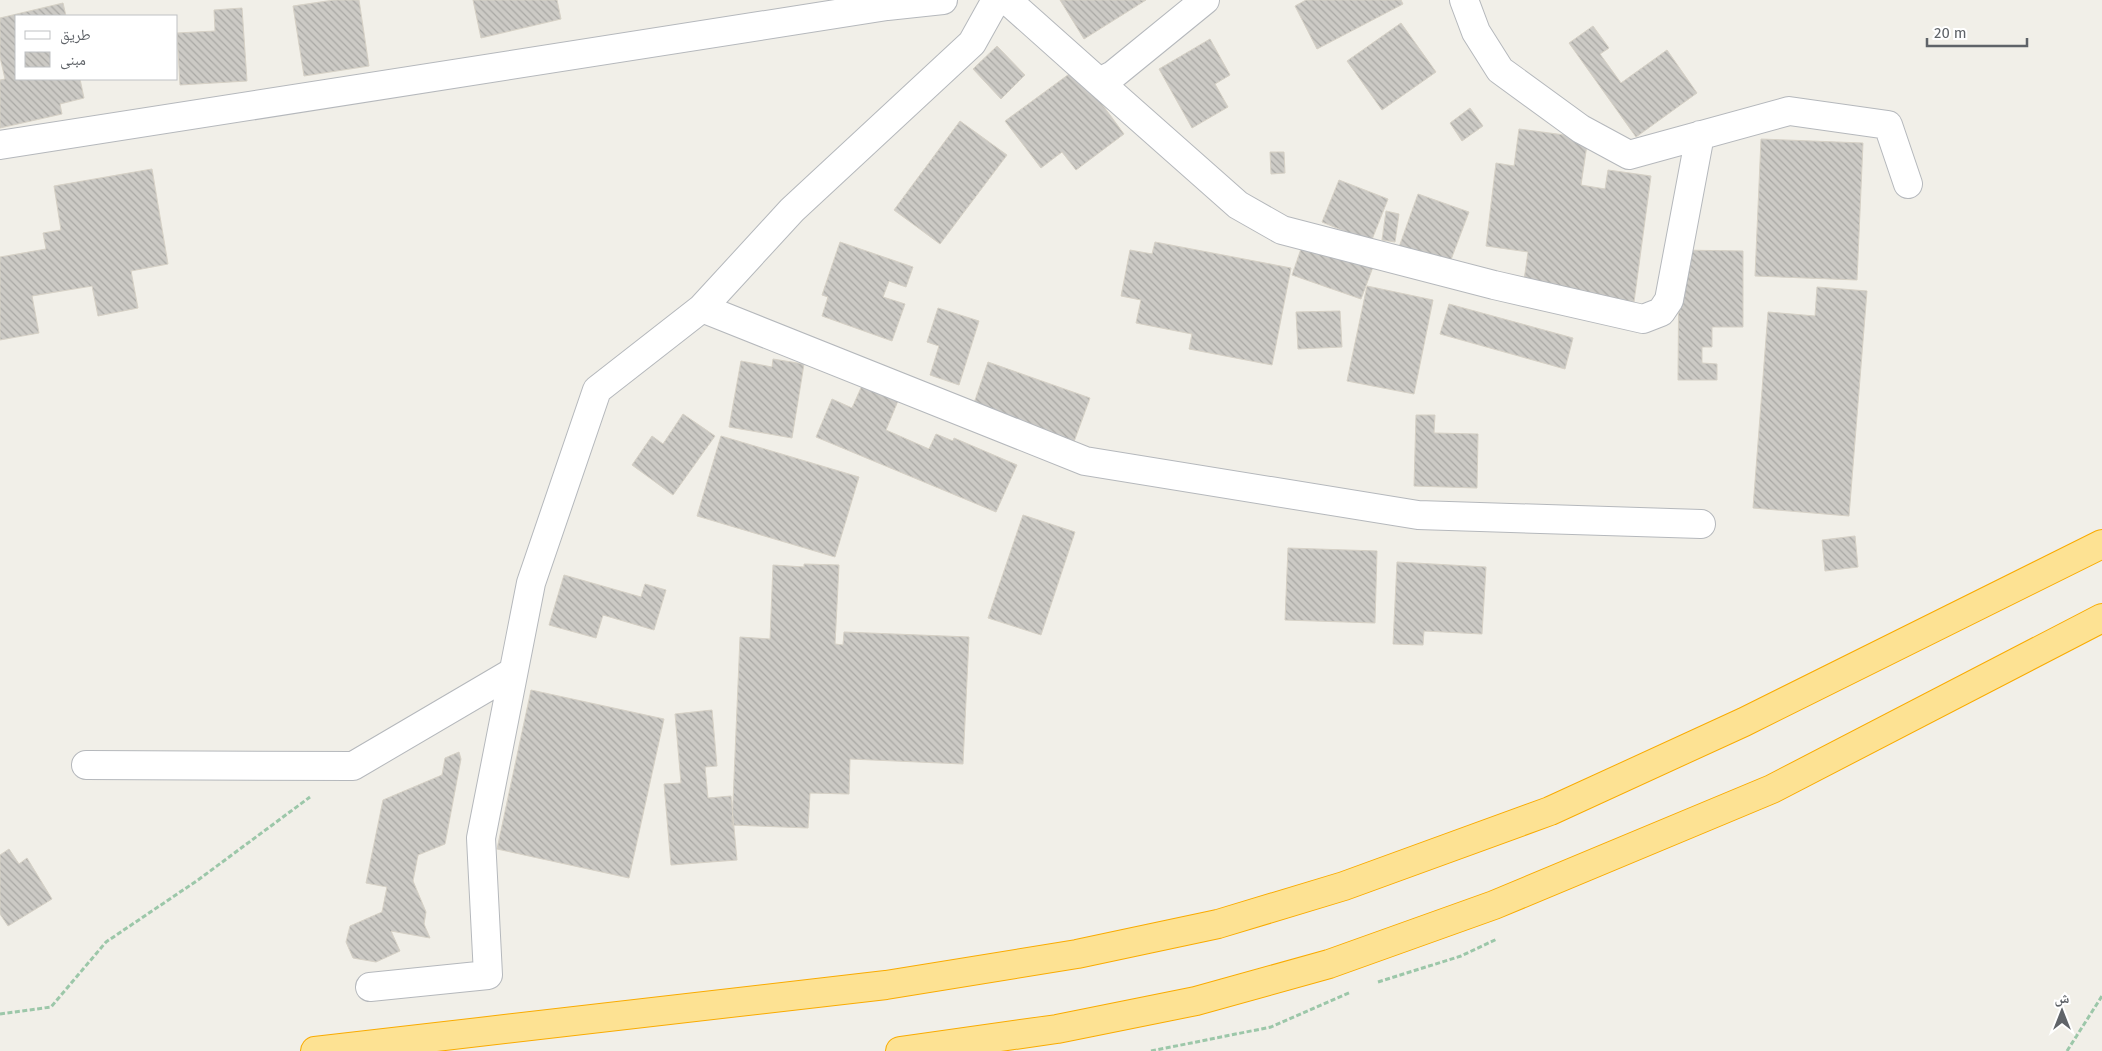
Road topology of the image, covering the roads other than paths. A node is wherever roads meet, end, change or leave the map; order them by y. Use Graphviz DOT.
graph roads {
  1 [pos="943,0"];
  2 [pos="996,0"];
  3 [pos="1007,0"];
  4 [pos="1205,0"];
  5 [pos="1464,0"];
  6 [pos="1099,82"];
  7 [pos="1700,135"];
  8 [pos="0,144"];
  9 [pos="1908,184"];
  10 [pos="702,308"];
  11 [pos="1700,524"];
  12 [pos="2102,544"];
  13 [pos="2102,618"];
  14 [pos="513,672"];
  15 [pos="86,765"];
  16 [pos="370,987"];
  17 [pos="315,1051"];
  18 [pos="900,1051"];
  1 -- 8 [label="street"];
  2 -- 10 [label="street"];
  3 -- 6 [label="street"];
  4 -- 6 [label="street"];
  5 -- 7 [label="street"];
  6 -- 7 [label="street"];
  7 -- 9 [label="street"];
  10 -- 11 [label="street"];
  10 -- 14 [label="street"];
  12 -- 17 [label="highway"];
  13 -- 18 [label="highway"];
  14 -- 15 [label="street"];
  14 -- 16 [label="street"];
}
